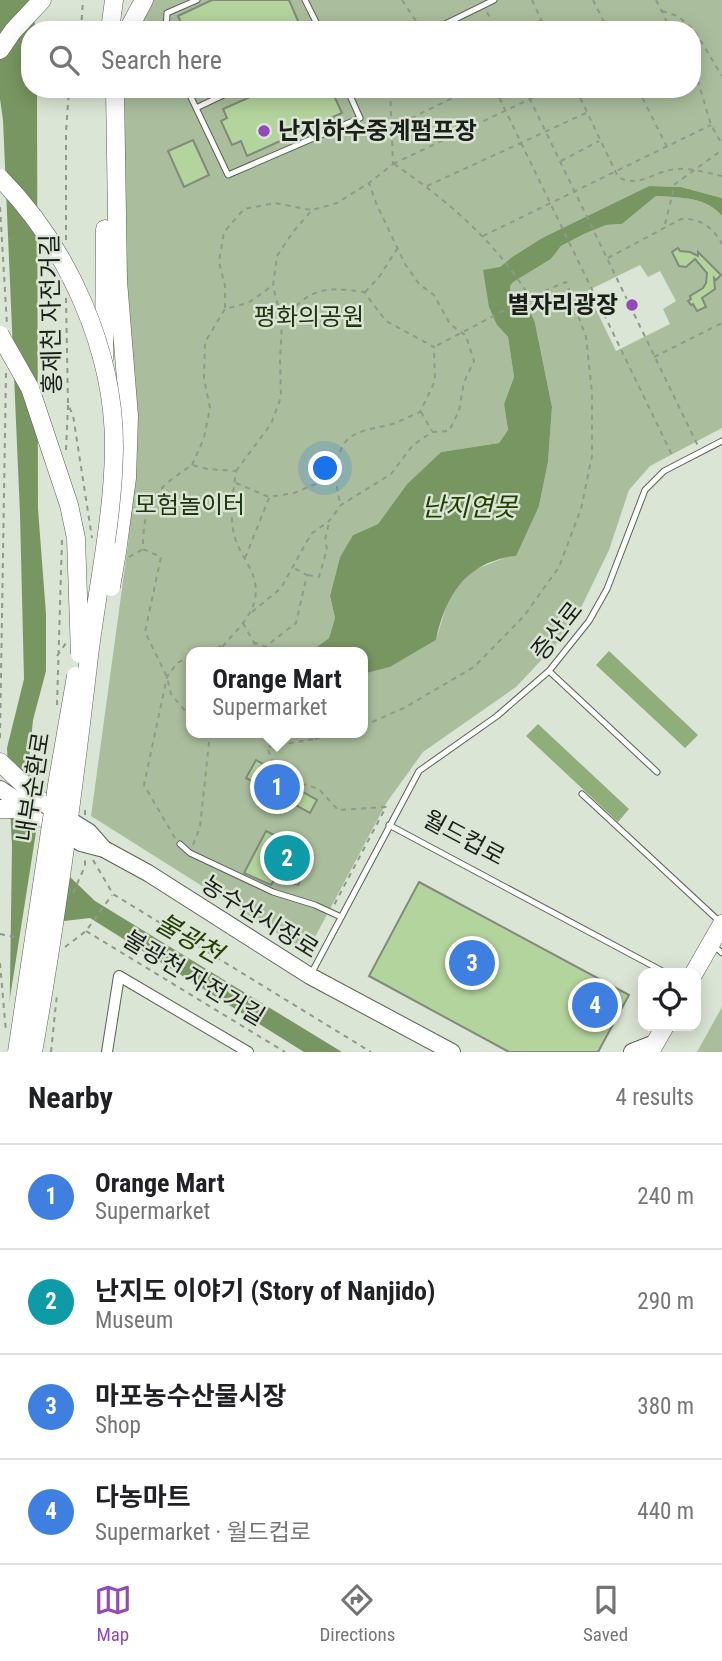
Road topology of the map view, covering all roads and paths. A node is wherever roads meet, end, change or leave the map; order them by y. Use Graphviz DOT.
graph roads {
  1 [pos="42,0"];
  2 [pos="83,0"];
  3 [pos="114,0"];
  4 [pos="144,0"];
  5 [pos="197,0"];
  6 [pos="305,0"];
  7 [pos="402,0"];
  8 [pos="494,0"];
  9 [pos="532,0"];
  10 [pos="593,0"];
  11 [pos="656,0"];
  12 [pos="484,5"];
  13 [pos="662,11"];
  14 [pos="542,20"];
  15 [pos="22,21"];
  16 [pos="82,21"];
  17 [pos="111,21"];
  18 [pos="133,21"];
  19 [pos="167,21"];
  20 [pos="316,21"];
  21 [pos="416,21"];
  22 [pos="451,21"];
  23 [pos="492,21"];
  24 [pos="604,21"];
  25 [pos="667,21"];
  26 [pos="684,21"];
  27 [pos="21,22"];
  28 [pos="701,42"];
  29 [pos="0,50"];
  30 [pos="722,76"];
  31 [pos="701,93"];
  32 [pos="68,98"];
  33 [pos="106,98"];
  34 [pos="115,98"];
  35 [pos="191,98"];
  36 [pos="217,98"];
  37 [pos="351,98"];
  38 [pos="390,98"];
  39 [pos="453,98"];
  40 [pos="500,98"];
  41 [pos="580,98"];
  42 [pos="642,98"];
  43 [pos="530,99"];
  44 [pos="196,108"];
  45 [pos="506,111"];
  46 [pos="587,113"];
  47 [pos="710,125"];
  48 [pos="392,128"];
  49 [pos="545,132"];
  50 [pos="600,140"];
  51 [pos="521,143"];
  52 [pos="722,144"];
  53 [pos="667,148"];
  54 [pos="722,150"];
  55 [pos="560,162"];
  56 [pos="393,164"];
  57 [pos="693,170"];
  58 [pos="616,171"];
  59 [pos="722,176"];
  60 [pos="0,178"];
  61 [pos="369,183"];
  62 [pos="427,186"];
  63 [pos="575,191"];
  64 [pos="550,204"];
  65 [pos="0,207"];
  66 [pos="312,210"];
  67 [pos="664,227"];
  68 [pos="483,236"];
  69 [pos="66,241"];
  70 [pos="722,244"];
  71 [pos="398,247"];
  72 [pos="607,259"];
  73 [pos="273,286"];
  74 [pos="364,292"];
  75 [pos="66,295"];
  76 [pos="530,297"];
  77 [pos="225,309"];
  78 [pos="282,322"];
  79 [pos="722,323"];
  80 [pos="4,333"];
  81 [pos="433,347"];
  82 [pos="654,357"];
  83 [pos="6,373"];
  84 [pos="68,405"];
  85 [pos="420,412"];
  86 [pos="432,432"];
  87 [pos="722,441"];
  88 [pos="701,450"];
  89 [pos="65,458"];
  90 [pos="676,463"];
  91 [pos="192,465"];
  92 [pos="236,471"];
  93 [pos="335,476"];
  94 [pos="235,482"];
  95 [pos="269,497"];
  96 [pos="341,505"];
  97 [pos="329,521"];
  98 [pos="62,538"];
  99 [pos="93,544"];
  100 [pos="144,549"];
  101 [pos="121,556"];
  102 [pos="245,558"];
  103 [pos="292,567"];
  104 [pos="307,575"];
  105 [pos="252,612"];
  106 [pos="243,623"];
  107 [pos="254,642"];
  108 [pos="223,646"];
  109 [pos="219,647"];
  110 [pos="256,647"];
  111 [pos="80,654"];
  112 [pos="186,658"];
  113 [pos="549,671"];
  114 [pos="167,677"];
  115 [pos="57,708"];
  116 [pos="186,712"];
  117 [pos="368,724"];
  118 [pos="82,730"];
  119 [pos="0,738"];
  120 [pos="208,738"];
  121 [pos="317,738"];
  122 [pos="314,739"];
  123 [pos="0,762"];
  124 [pos="657,772"];
  125 [pos="0,777"];
  126 [pos="0,789"];
  127 [pos="582,794"];
  128 [pos="0,809"];
  129 [pos="45,811"];
  130 [pos="389,825"];
  131 [pos="180,845"];
  132 [pos="98,853"];
  133 [pos="190,853"];
  134 [pos="85,866"];
  135 [pos="113,894"];
  136 [pos="69,900"];
  137 [pos="330,911"];
  138 [pos="341,917"];
  139 [pos="722,924"];
  140 [pos="86,931"];
  141 [pos="0,934"];
  142 [pos="7,935"];
  143 [pos="716,948"];
  144 [pos="62,949"];
  145 [pos="0,963"];
  146 [pos="657,968"];
  147 [pos="698,968"];
  148 [pos="310,976"];
  149 [pos="662,1031"];
  150 [pos="12,1046"];
  151 [pos="653,1048"];
  152 [pos="33,1052"];
  153 [pos="107,1052"];
  154 [pos="248,1052"];
  155 [pos="285,1052"];
  156 [pos="371,1052"];
  157 [pos="452,1052"];
  158 [pos="632,1052"];
  1 -- 15 [label="main road"];
  2 -- 16 [label="path"];
  3 -- 17 [label="main road"];
  4 -- 18 [label="main road"];
  5 -- 19 [label="lane"];
  6 -- 20 [label="lane"];
  7 -- 21 [label="path"];
  8 -- 12 [label="lane"];
  9 -- 14 [label="path"];
  10 -- 24 [label="path"];
  11 -- 13 [label="path"];
  12 -- 22 [label="lane"];
  12 -- 23 [label="path"];
  13 -- 25 [label="path"];
  13 -- 26 [label="path"];
  27 -- 29 [label="main road"];
  28 -- 30 [label="path"];
  31 -- 47 [label="path"];
  32 -- 69 [label="path, 홍제천 자전거길"];
  33 -- 111 [label="main road, bridge"];
  34 -- 101 [label="main road"];
  35 -- 44 [label="lane"];
  36 -- 44 [label="lane"];
  37 -- 44 [label="lane"];
  38 -- 48 [label="path"];
  39 -- 48 [label="path"];
  40 -- 45 [label="path"];
  41 -- 46 [label="path"];
  42 -- 53 [label="path"];
  43 -- 45 [label="path"];
  43 -- 49 [label="path"];
  45 -- 51 [label="path"];
  45 -- 56 [label="path"];
  46 -- 49 [label="path"];
  46 -- 50 [label="path"];
  47 -- 52 [label="path"];
  47 -- 53 [label="path"];
  48 -- 56 [label="path"];
  49 -- 51 [label="path"];
  49 -- 55 [label="path"];
  50 -- 55 [label="path"];
  50 -- 58 [label="path"];
  51 -- 62 [label="path"];
  51 -- 64 [label="path"];
  53 -- 58 [label="path"];
  54 -- 57 [label="path"];
  55 -- 63 [label="path"];
  56 -- 61 [label="path"];
  56 -- 62 [label="path"];
  57 -- 58 [label="path"];
  57 -- 59 [label="path"];
  57 -- 67 [label="path"];
  58 -- 63 [label="path"];
  60 -- 118 [label="main road, bridge"];
  61 -- 66 [label="path"];
  61 -- 71 [label="path"];
  62 -- 68 [label="path"];
  63 -- 64 [label="path"];
  63 -- 72 [label="path"];
  64 -- 68 [label="path"];
  64 -- 90 [label="path"];
  65 -- 80 [label="path"];
  66 -- 73 [label="path"];
  66 -- 77 [label="path"];
  67 -- 70 [label="path"];
  67 -- 72 [label="path"];
  68 -- 76 [label="path"];
  71 -- 74 [label="path"];
  71 -- 86 [label="path"];
  72 -- 82 [label="path"];
  73 -- 77 [label="path"];
  73 -- 78 [label="path"];
  74 -- 78 [label="path"];
  74 -- 81 [label="path"];
  75 -- 84 [label="path, 홍제천 자전거길"];
  76 -- 81 [label="path"];
  76 -- 117 [label="path"];
  77 -- 91 [label="path"];
  78 -- 92 [label="path"];
  79 -- 82 [label="path"];
  80 -- 111 [label="main road, bridge"];
  81 -- 85 [label="path"];
  82 -- 88 [label="path"];
  83 -- 119 [label="path"];
  84 -- 89 [label="path"];
  84 -- 99 [label="path, 홍제천 자전거길"];
  85 -- 86 [label="path"];
  85 -- 93 [label="path"];
  86 -- 96 [label="path"];
  87 -- 88 [label="lane, 증산로"];
  88 -- 90 [label="lane, 증산로"];
  90 -- 113 [label="lane, 증산로"];
  91 -- 92 [label="path"];
  91 -- 100 [label="path"];
  92 -- 94 [label="path"];
  93 -- 95 [label="path"];
  93 -- 96 [label="path"];
  94 -- 95 [label="path"];
  94 -- 102 [label="path"];
  95 -- 102 [label="path"];
  96 -- 97 [label="path"];
  97 -- 103 [label="path"];
  97 -- 104 [label="path"];
  98 -- 115 [label="path"];
  100 -- 101 [label="path"];
  100 -- 114 [label="path"];
  101 -- 118 [label="main road, bridge"];
  102 -- 105 [label="path"];
  103 -- 104 [label="path"];
  103 -- 105 [label="path"];
  104 -- 107 [label="path"];
  105 -- 106 [label="path"];
  106 -- 107 [label="path"];
  106 -- 108 [label="path"];
  107 -- 110 [label="path"];
  108 -- 109 [label="path"];
  111 -- 150 [label="main road, 내부순환로, bridge"];
  112 -- 114 [label="path"];
  113 -- 124 [label="lane"];
  113 -- 130 [label="lane, 증산로"];
  114 -- 116 [label="path"];
  114 -- 131 [label="path"];
  118 -- 152 [label="main road, 내부순환로, bridge"];
  120 -- 133 [label="path"];
  121 -- 122 [label="path"];
  122 -- 137 [label="path"];
  123 -- 129 [label="main road"];
  125 -- 129 [label="main road"];
  126 -- 129 [label="main road"];
  127 -- 139 [label="lane"];
  128 -- 129 [label="main road"];
  129 -- 132 [label="main road, 농수산시장로, bridge"];
  130 -- 138 [label="lane, 월드컵로"];
  130 -- 146 [label="lane, 월드컵로"];
  131 -- 133 [label="lane"];
  132 -- 135 [label="path"];
  132 -- 148 [label="main road, 농수산시장로"];
  133 -- 137 [label="lane"];
  134 -- 136 [label="path"];
  135 -- 140 [label="path"];
  135 -- 156 [label="path"];
  137 -- 138 [label="lane"];
  138 -- 148 [label="lane, 월드컵로"];
  139 -- 143 [label="main road"];
  140 -- 144 [label="path"];
  140 -- 155 [label="path, 불광천 자전거길"];
  141 -- 142 [label="path"];
  143 -- 147 [label="main road"];
  145 -- 150 [label="path"];
  148 -- 157 [label="main road, 농수산시장로"];
  149 -- 151 [label="main road"];
  151 -- 158 [label="main road"];
  153 -- 154 [label="street"];
}
